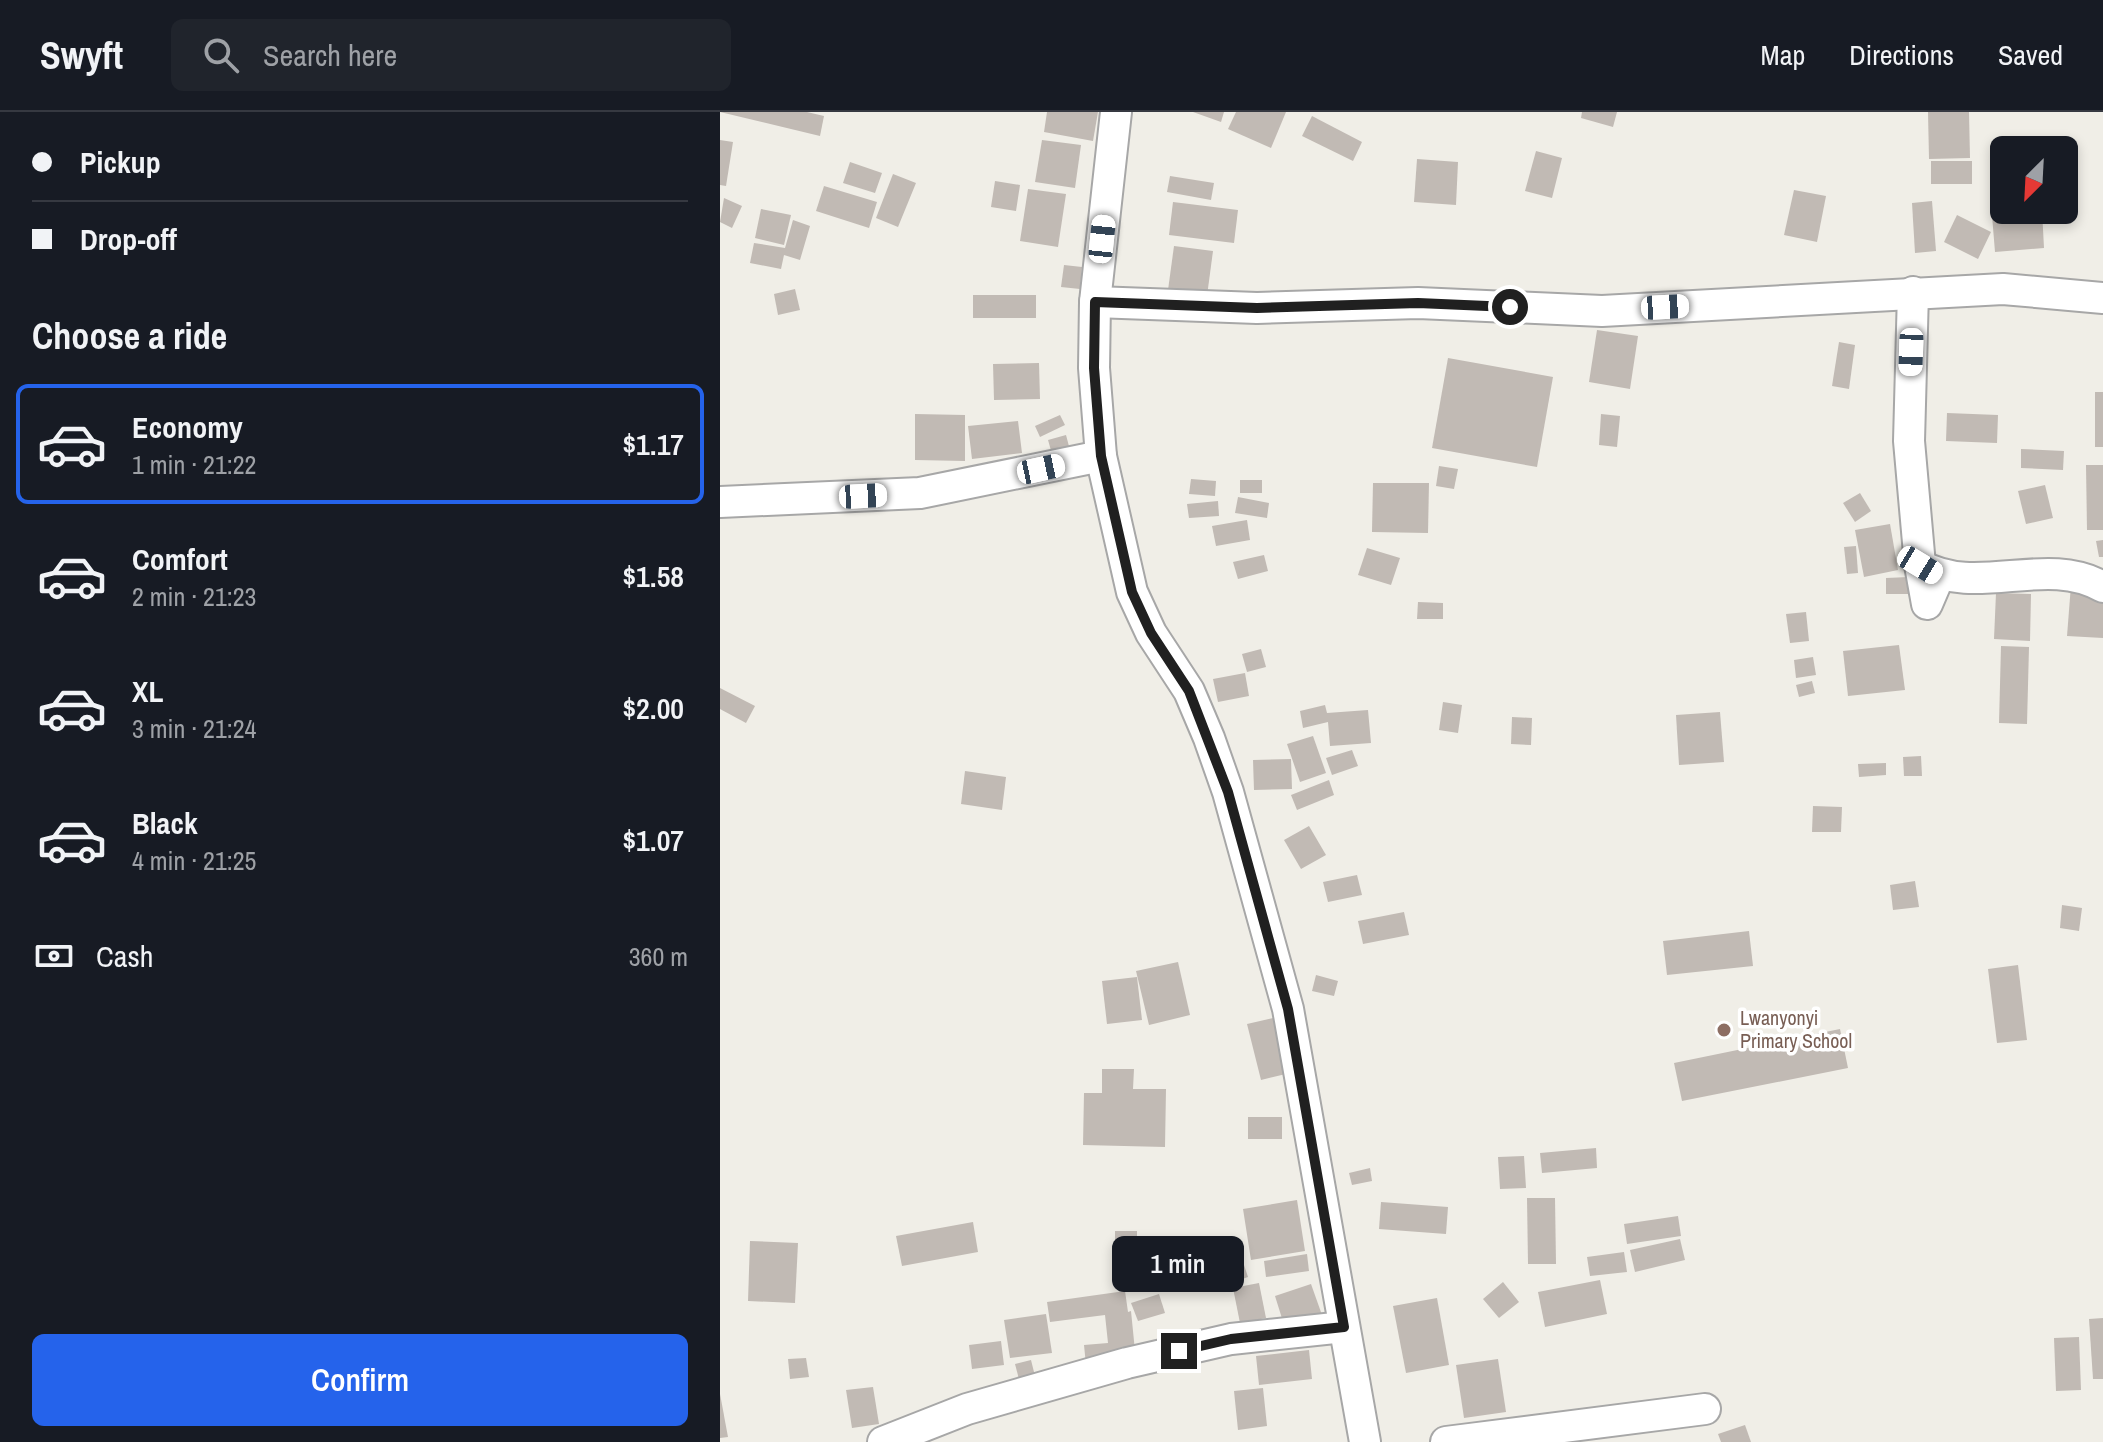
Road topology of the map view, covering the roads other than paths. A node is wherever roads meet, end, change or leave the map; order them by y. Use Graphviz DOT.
graph roads {
  1 [pos="1116,112"];
  2 [pos="1913,292"];
  3 [pos="2103,298"];
  4 [pos="1095,302"];
  5 [pos="1101,456"];
  6 [pos="720,502"];
  7 [pos="2103,587"];
  8 [pos="1344,1327"];
  9 [pos="1705,1409"];
  10 [pos="883,1442"];
  11 [pos="1365,1442"];
  12 [pos="1446,1442"];
  1 -- 4 [label="street"];
  2 -- 3 [label="street"];
  2 -- 4 [label="street"];
  2 -- 7 [label="street"];
  4 -- 5 [label="street"];
  5 -- 6 [label="street"];
  5 -- 8 [label="street"];
  8 -- 10 [label="street"];
  8 -- 11 [label="street"];
  9 -- 12 [label="street"];
}
